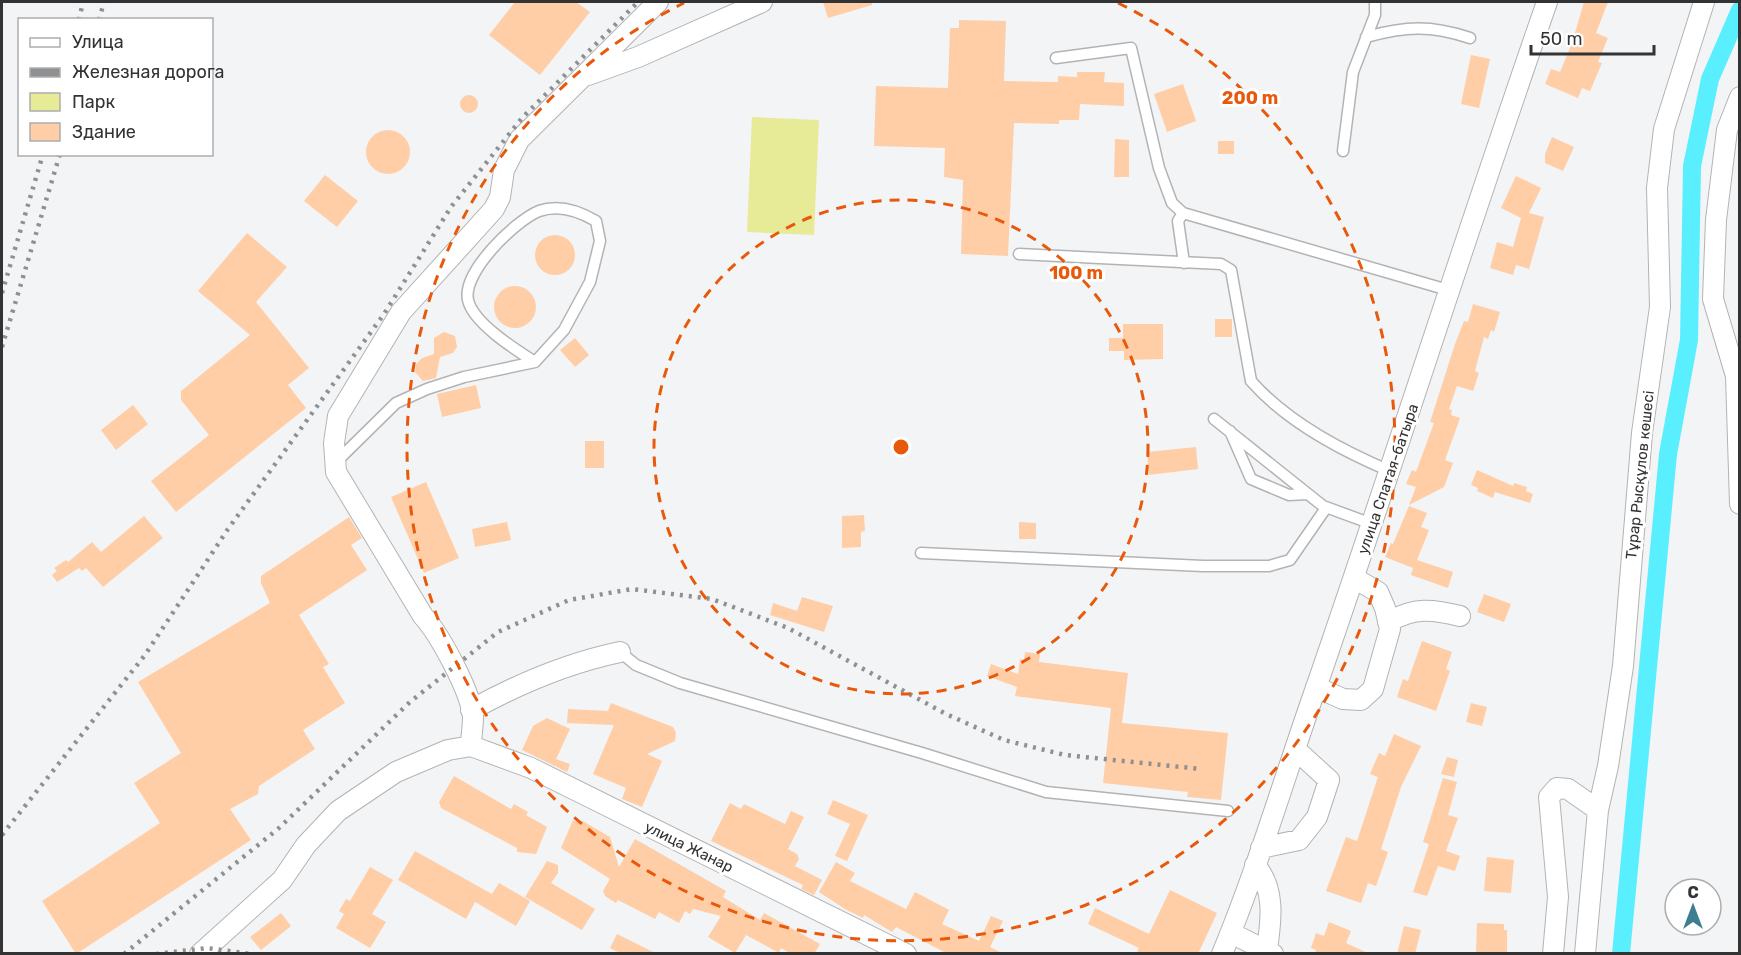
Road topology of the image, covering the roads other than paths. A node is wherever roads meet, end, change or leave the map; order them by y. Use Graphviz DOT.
graph roads {
  1 [pos="658,2"];
  2 [pos="762,2"];
  3 [pos="1375,2"];
  4 [pos="1547,2"];
  5 [pos="1704,2"];
  6 [pos="1366,37"];
  7 [pos="1470,38"];
  8 [pos="1056,58"];
  9 [pos="583,77"];
  10 [pos="1740,97"];
  11 [pos="1343,151"];
  12 [pos="1183,213"];
  13 [pos="1019,254"];
  14 [pos="1184,263"];
  15 [pos="1448,290"];
  16 [pos="535,362"];
  17 [pos="1214,419"];
  18 [pos="1230,430"];
  19 [pos="335,462"];
  20 [pos="1390,471"];
  21 [pos="1307,494"];
  22 [pos="1740,504"];
  23 [pos="1326,508"];
  24 [pos="1372,524"];
  25 [pos="921,553"];
  26 [pos="1354,578"];
  27 [pos="1460,616"];
  28 [pos="1388,622"];
  29 [pos="620,652"];
  30 [pos="1316,687"];
  31 [pos="471,710"];
  32 [pos="471,746"];
  33 [pos="1295,749"];
  34 [pos="1598,810"];
  35 [pos="1228,811"];
  36 [pos="1258,856"];
  37 [pos="1231,933"];
  38 [pos="1270,952"];
  39 [pos="200,954"];
  40 [pos="906,954"];
  41 [pos="1222,954"];
  42 [pos="1553,954"];
  43 [pos="1585,954"];
  1 -- 9 [label="street"];
  2 -- 9 [label="street"];
  3 -- 6 [label="lane"];
  4 -- 15 [label="street, улица Спатая-батыра"];
  5 -- 34 [label="street, Тұрар Рысқұлов көшесі"];
  6 -- 7 [label="lane"];
  6 -- 11 [label="lane"];
  8 -- 12 [label="lane"];
  9 -- 19 [label="street"];
  10 -- 22 [label="street"];
  12 -- 14 [label="lane"];
  12 -- 15 [label="lane"];
  13 -- 14 [label="lane"];
  14 -- 20 [label="lane"];
  15 -- 20 [label="street, улица Спатая-батыра"];
  16 -- 16 [label="lane"];
  16 -- 19 [label="lane"];
  17 -- 18 [label="lane"];
  18 -- 21 [label="lane"];
  18 -- 21 [label="lane"];
  19 -- 31 [label="street"];
  20 -- 24 [label="street, улица Спатая-батыра"];
  21 -- 23 [label="lane"];
  23 -- 24 [label="lane"];
  23 -- 25 [label="lane"];
  24 -- 26 [label="street, улица Спатая-батыра"];
  26 -- 28 [label="street"];
  26 -- 30 [label="street, улица Спатая-батыра"];
  27 -- 28 [label="street"];
  28 -- 30 [label="street"];
  29 -- 31 [label="street"];
  29 -- 35 [label="lane"];
  30 -- 33 [label="street, улица Спатая-батыра"];
  31 -- 32 [label="street"];
  32 -- 39 [label="street"];
  32 -- 40 [label="street, улица Жанар"];
  33 -- 36 [label="street, улица Спатая-батыра"];
  33 -- 36 [label="street"];
  34 -- 42 [label="street"];
  34 -- 43 [label="street, Тұрар Рысқұлов көшесі"];
  36 -- 37 [label="street, улица Спатая-батыра"];
  36 -- 38 [label="street"];
  37 -- 38 [label="street"];
  37 -- 41 [label="street, улица Спатая-батыра"];
}
